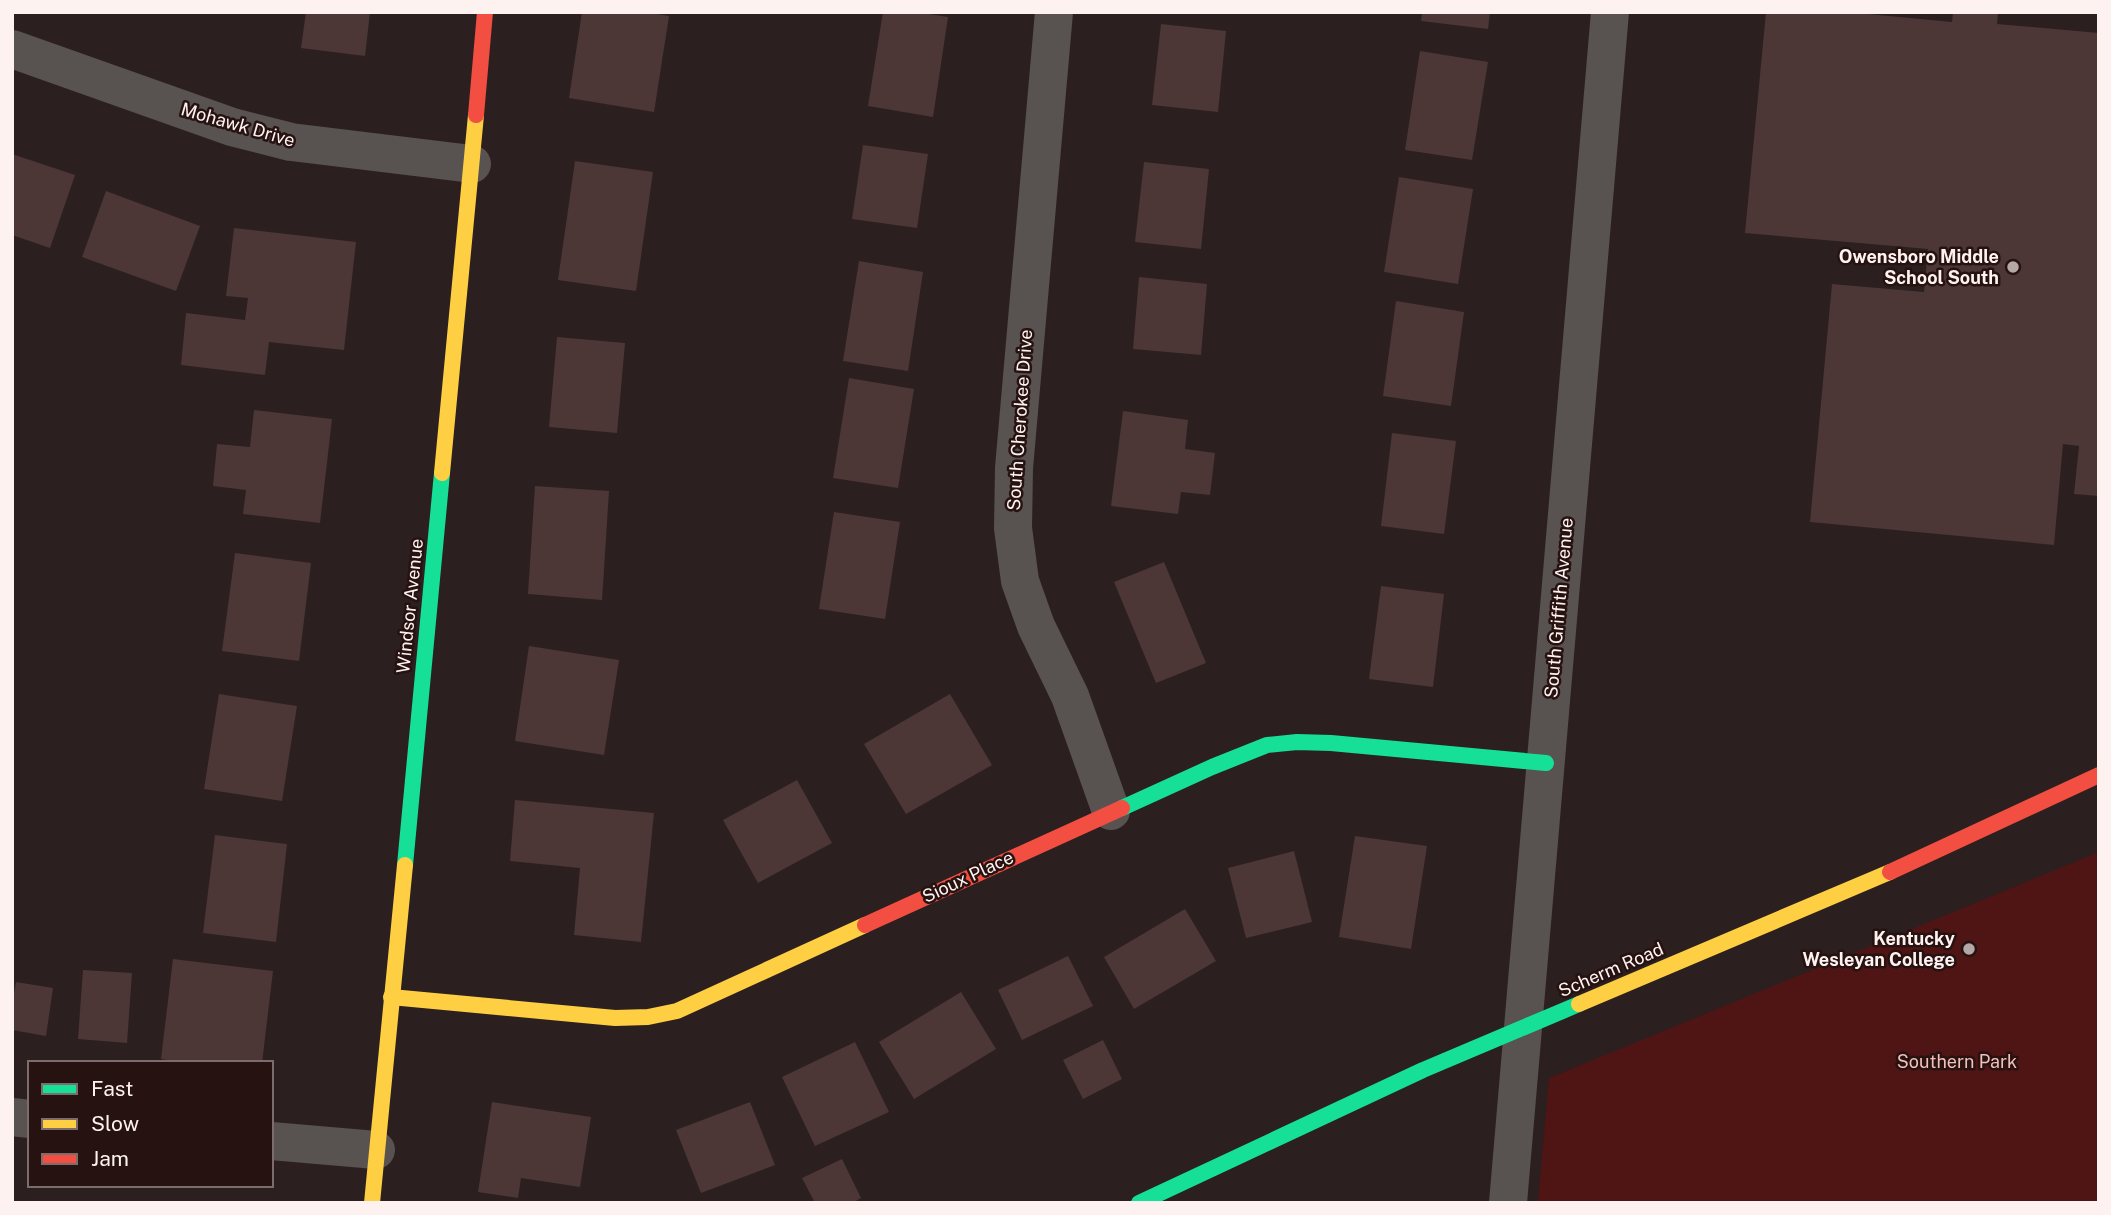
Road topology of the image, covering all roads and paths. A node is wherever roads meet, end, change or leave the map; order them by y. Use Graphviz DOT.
graph roads {
  1 [pos="485,12"];
  2 [pos="1055,12"];
  3 [pos="1610,12"];
  4 [pos="12,49"];
  5 [pos="472,164"];
  6 [pos="1546,763"];
  7 [pos="2099,775"];
  8 [pos="1111,811"];
  9 [pos="391,997"];
  10 [pos="1524,1028"];
  11 [pos="273,1141"];
  12 [pos="376,1150"];
  13 [pos="372,1203"];
  14 [pos="1139,1203"];
  15 [pos="1508,1203"];
  1 -- 5 [label="street, Windsor Avenue"];
  2 -- 8 [label="street, South Cherokee Drive"];
  3 -- 6 [label="street, South Griffith Avenue"];
  4 -- 5 [label="street, Mohawk Drive"];
  5 -- 9 [label="street, Windsor Avenue"];
  6 -- 8 [label="street, Sioux Place"];
  6 -- 10 [label="street, South Griffith Avenue"];
  7 -- 10 [label="street, Scherm Road"];
  8 -- 9 [label="street, Sioux Place"];
  9 -- 12 [label="street, Windsor Avenue"];
  10 -- 14 [label="street, Scherm Road"];
  10 -- 15 [label="street, South Griffith Avenue"];
  11 -- 12 [label="street"];
  12 -- 13 [label="street, Windsor Avenue"];
}
